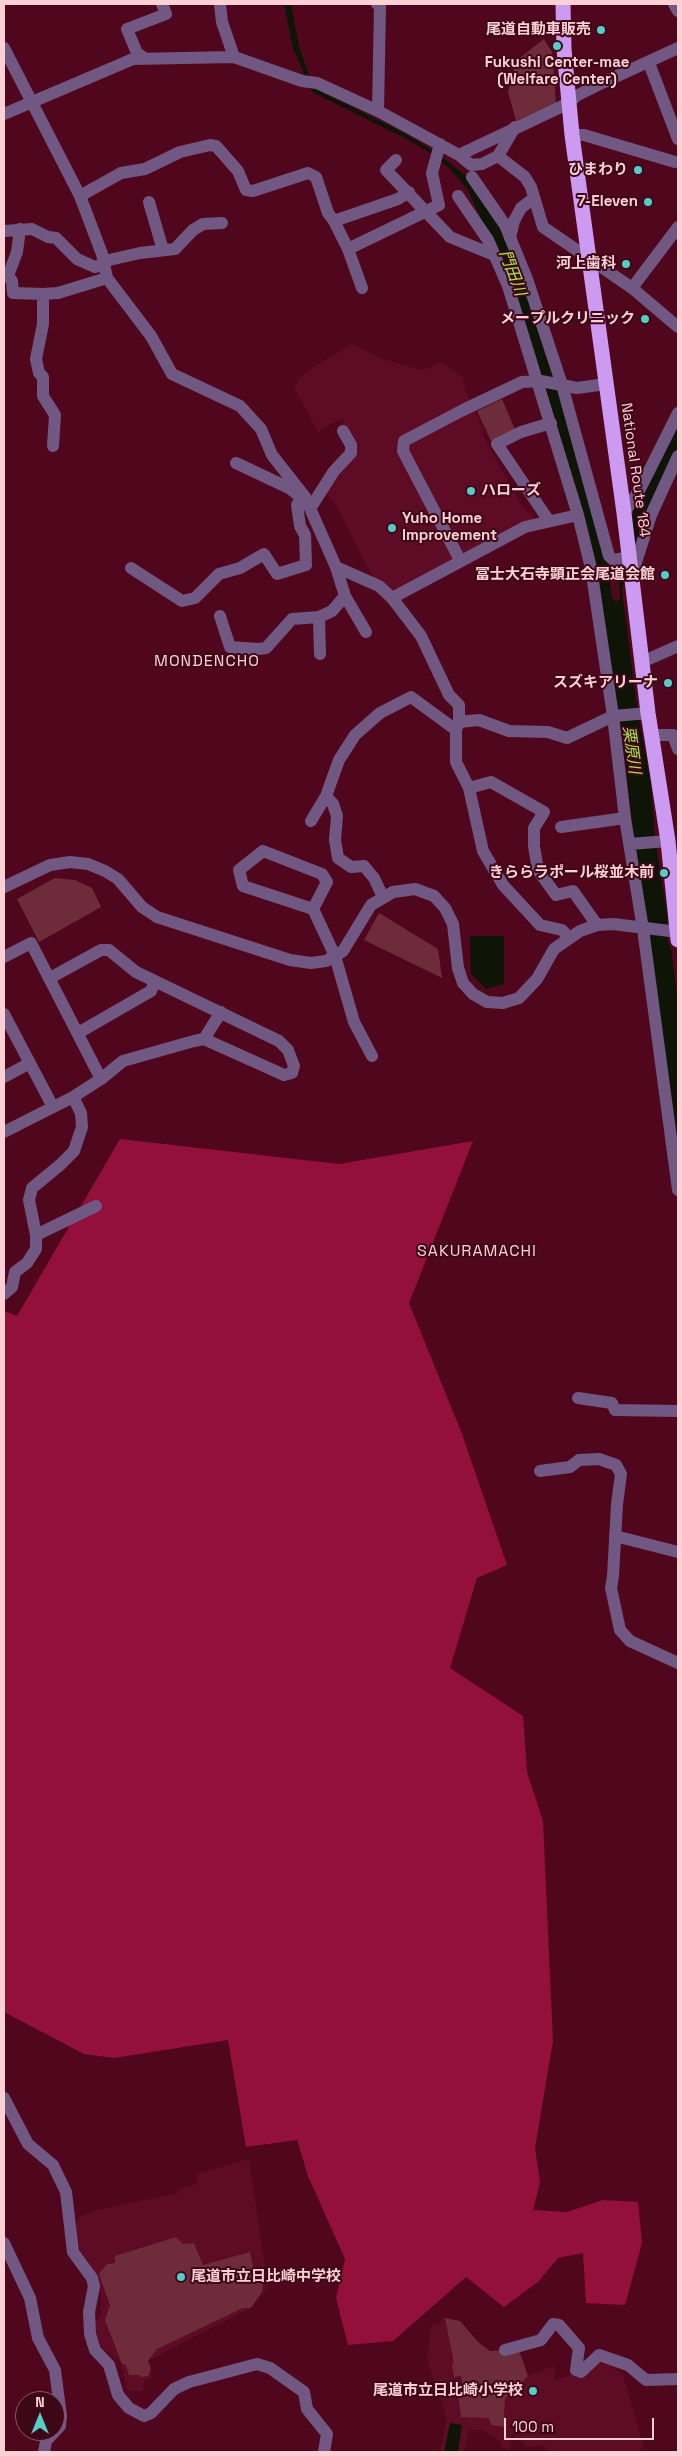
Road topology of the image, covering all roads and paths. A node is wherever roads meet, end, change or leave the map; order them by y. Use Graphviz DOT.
graph roads {
  1 [pos="162,4"];
  2 [pos="220,4"];
  3 [pos="377,4"];
  4 [pos="564,4"];
  5 [pos="674,4"];
  6 [pos="678,11"];
  7 [pos="4,48"];
  8 [pos="678,48"];
  9 [pos="234,57"];
  10 [pos="144,58"];
  11 [pos="649,63"];
  12 [pos="32,100"];
  13 [pos="569,103"];
  14 [pos="378,111"];
  15 [pos="4,114"];
  16 [pos="515,127"];
  17 [pos="572,135"];
  18 [pos="678,139"];
  19 [pos="440,147"];
  20 [pos="459,155"];
  21 [pos="498,156"];
  22 [pos="396,160"];
  23 [pos="675,162"];
  24 [pos="472,177"];
  25 [pos="409,192"];
  26 [pos="80,196"];
  27 [pos="458,196"];
  28 [pos="534,198"];
  29 [pos="149,202"];
  30 [pos="427,211"];
  31 [pos="334,221"];
  32 [pos="222,224"];
  33 [pos="678,227"];
  34 [pos="20,230"];
  35 [pos="4,231"];
  36 [pos="510,238"];
  37 [pos="348,249"];
  38 [pos="163,250"];
  39 [pos="494,255"];
  40 [pos="588,257"];
  41 [pos="104,264"];
  42 [pos="6,275"];
  43 [pos="108,278"];
  44 [pos="362,288"];
  45 [pos="632,288"];
  46 [pos="43,294"];
  47 [pos="678,327"];
  48 [pos="539,381"];
  49 [pos="559,384"];
  50 [pos="606,384"];
  51 [pos="678,413"];
  52 [pos="550,423"];
  53 [pos="343,431"];
  54 [pos="52,446"];
  55 [pos="678,456"];
  56 [pos="236,463"];
  57 [pos="305,500"];
  58 [pos="624,513"];
  59 [pos="578,515"];
  60 [pos="549,521"];
  61 [pos="460,560"];
  62 [pos="628,565"];
  63 [pos="131,568"];
  64 [pos="336,568"];
  65 [pos="345,596"];
  66 [pos="392,598"];
  67 [pos="220,616"];
  68 [pos="319,617"];
  69 [pos="366,632"];
  70 [pos="678,646"];
  71 [pos="320,654"];
  72 [pos="642,662"];
  73 [pos="644,713"];
  74 [pos="616,716"];
  75 [pos="457,726"];
  76 [pos="651,735"];
  77 [pos="678,749"];
  78 [pos="469,788"];
  79 [pos="326,796"];
  80 [pos="625,818"];
  81 [pos="311,821"];
  82 [pos="561,827"];
  83 [pos="663,841"];
  84 [pos="633,844"];
  85 [pos="4,887"];
  86 [pos="382,897"];
  87 [pos="313,909"];
  88 [pos="597,925"];
  89 [pos="646,929"];
  90 [pos="676,934"];
  91 [pos="568,938"];
  92 [pos="334,956"];
  93 [pos="4,957"];
  94 [pos="50,978"];
  95 [pos="155,980"];
  96 [pos="221,1012"];
  97 [pos="5,1018"];
  98 [pos="78,1033"];
  99 [pos="204,1039"];
  100 [pos="372,1056"];
  101 [pos="30,1063"];
  102 [pos="4,1077"];
  103 [pos="101,1079"];
  104 [pos="73,1096"];
  105 [pos="53,1107"];
  106 [pos="4,1132"];
  107 [pos="676,1158"];
  108 [pos="678,1190"];
  109 [pos="96,1206"];
  110 [pos="36,1235"];
  111 [pos="4,1294"];
  112 [pos="578,1398"];
  113 [pos="678,1411"];
  114 [pos="540,1470"];
  115 [pos="614,1536"];
  116 [pos="678,1552"];
  117 [pos="678,1663"];
  118 [pos="4,2098"];
  119 [pos="4,2243"];
  120 [pos="505,2350"];
  121 [pos="678,2379"];
  122 [pos="44,2452"];
  123 [pos="324,2452"];
  1 -- 10 [label="street"];
  2 -- 9 [label="street"];
  3 -- 14 [label="street"];
  4 -- 13 [label="highway, National Route 184"];
  5 -- 6 [label="street"];
  7 -- 12 [label="street"];
  8 -- 11 [label="street"];
  9 -- 10 [label="street"];
  9 -- 14 [label="street"];
  10 -- 12 [label="street"];
  11 -- 13 [label="street"];
  11 -- 18 [label="street"];
  12 -- 15 [label="street"];
  12 -- 26 [label="street"];
  13 -- 16 [label="street"];
  13 -- 17 [label="highway, National Route 184"];
  14 -- 19 [label="street"];
  16 -- 20 [label="street"];
  16 -- 21 [label="street"];
  17 -- 23 [label="street"];
  17 -- 40 [label="highway, National Route 184"];
  19 -- 20 [label="street"];
  19 -- 30 [label="street"];
  20 -- 21 [label="street"];
  21 -- 28 [label="street"];
  22 -- 25 [label="street"];
  24 -- 36 [label="street"];
  25 -- 30 [label="street"];
  25 -- 31 [label="street"];
  26 -- 31 [label="street"];
  26 -- 41 [label="street"];
  27 -- 39 [label="street"];
  28 -- 36 [label="street"];
  28 -- 40 [label="street"];
  29 -- 38 [label="street"];
  30 -- 37 [label="street"];
  30 -- 39 [label="street"];
  31 -- 37 [label="street"];
  32 -- 38 [label="street"];
  33 -- 45 [label="street"];
  34 -- 35 [label="street"];
  34 -- 41 [label="street"];
  34 -- 42 [label="street"];
  36 -- 49 [label="street"];
  37 -- 44 [label="street"];
  38 -- 41 [label="street"];
  39 -- 48 [label="street"];
  40 -- 45 [label="street"];
  40 -- 50 [label="highway, National Route 184"];
  41 -- 43 [label="street"];
  42 -- 46 [label="street"];
  43 -- 46 [label="street"];
  43 -- 57 [label="street"];
  45 -- 47 [label="street"];
  46 -- 54 [label="street"];
  48 -- 49 [label="street"];
  48 -- 52 [label="street"];
  48 -- 61 [label="street"];
  49 -- 50 [label="street"];
  49 -- 62 [label="street"];
  50 -- 58 [label="highway, National Route 184"];
  51 -- 58 [label="street"];
  52 -- 59 [label="street"];
  52 -- 60 [label="street"];
  53 -- 57 [label="street"];
  55 -- 62 [label="street"];
  56 -- 57 [label="street"];
  57 -- 63 [label="street"];
  57 -- 64 [label="street"];
  58 -- 62 [label="highway, National Route 184"];
  59 -- 60 [label="street"];
  59 -- 74 [label="street"];
  60 -- 61 [label="street"];
  61 -- 66 [label="street"];
  62 -- 72 [label="highway, National Route 184"];
  64 -- 65 [label="street"];
  64 -- 66 [label="street"];
  65 -- 68 [label="street"];
  65 -- 69 [label="street"];
  66 -- 75 [label="street"];
  67 -- 68 [label="street"];
  68 -- 71 [label="street"];
  70 -- 72 [label="street"];
  72 -- 73 [label="highway, National Route 184"];
  73 -- 74 [label="street"];
  73 -- 76 [label="highway, National Route 184"];
  74 -- 75 [label="street"];
  74 -- 80 [label="street"];
  75 -- 78 [label="street"];
  75 -- 79 [label="street"];
  76 -- 77 [label="street"];
  76 -- 83 [label="highway, National Route 184"];
  78 -- 88 [label="street"];
  78 -- 91 [label="street"];
  79 -- 81 [label="street"];
  79 -- 86 [label="street"];
  80 -- 82 [label="street"];
  80 -- 84 [label="street"];
  83 -- 84 [label="street"];
  83 -- 90 [label="highway, National Route 184"];
  84 -- 89 [label="street"];
  85 -- 92 [label="street"];
  86 -- 91 [label="street"];
  86 -- 92 [label="street"];
  87 -- 87 [label="street"];
  87 -- 92 [label="street"];
  88 -- 89 [label="street"];
  88 -- 91 [label="street"];
  89 -- 90 [label="street"];
  89 -- 107 [label="street"];
  92 -- 100 [label="street"];
  93 -- 94 [label="street"];
  94 -- 95 [label="street"];
  94 -- 98 [label="street"];
  95 -- 96 [label="street"];
  95 -- 98 [label="street"];
  96 -- 99 [label="street"];
  96 -- 99 [label="street"];
  97 -- 101 [label="street"];
  98 -- 103 [label="street"];
  99 -- 103 [label="street"];
  101 -- 102 [label="street"];
  101 -- 105 [label="street"];
  103 -- 104 [label="street"];
  104 -- 105 [label="street"];
  104 -- 110 [label="street"];
  105 -- 106 [label="street"];
  107 -- 108 [label="street"];
  109 -- 110 [label="street"];
  110 -- 111 [label="street"];
  112 -- 113 [label="street"];
  114 -- 115 [label="street"];
  115 -- 116 [label="street"];
  115 -- 117 [label="street"];
  118 -- 123 [label="street"];
  119 -- 122 [label="street"];
  120 -- 121 [label="street"];
}
